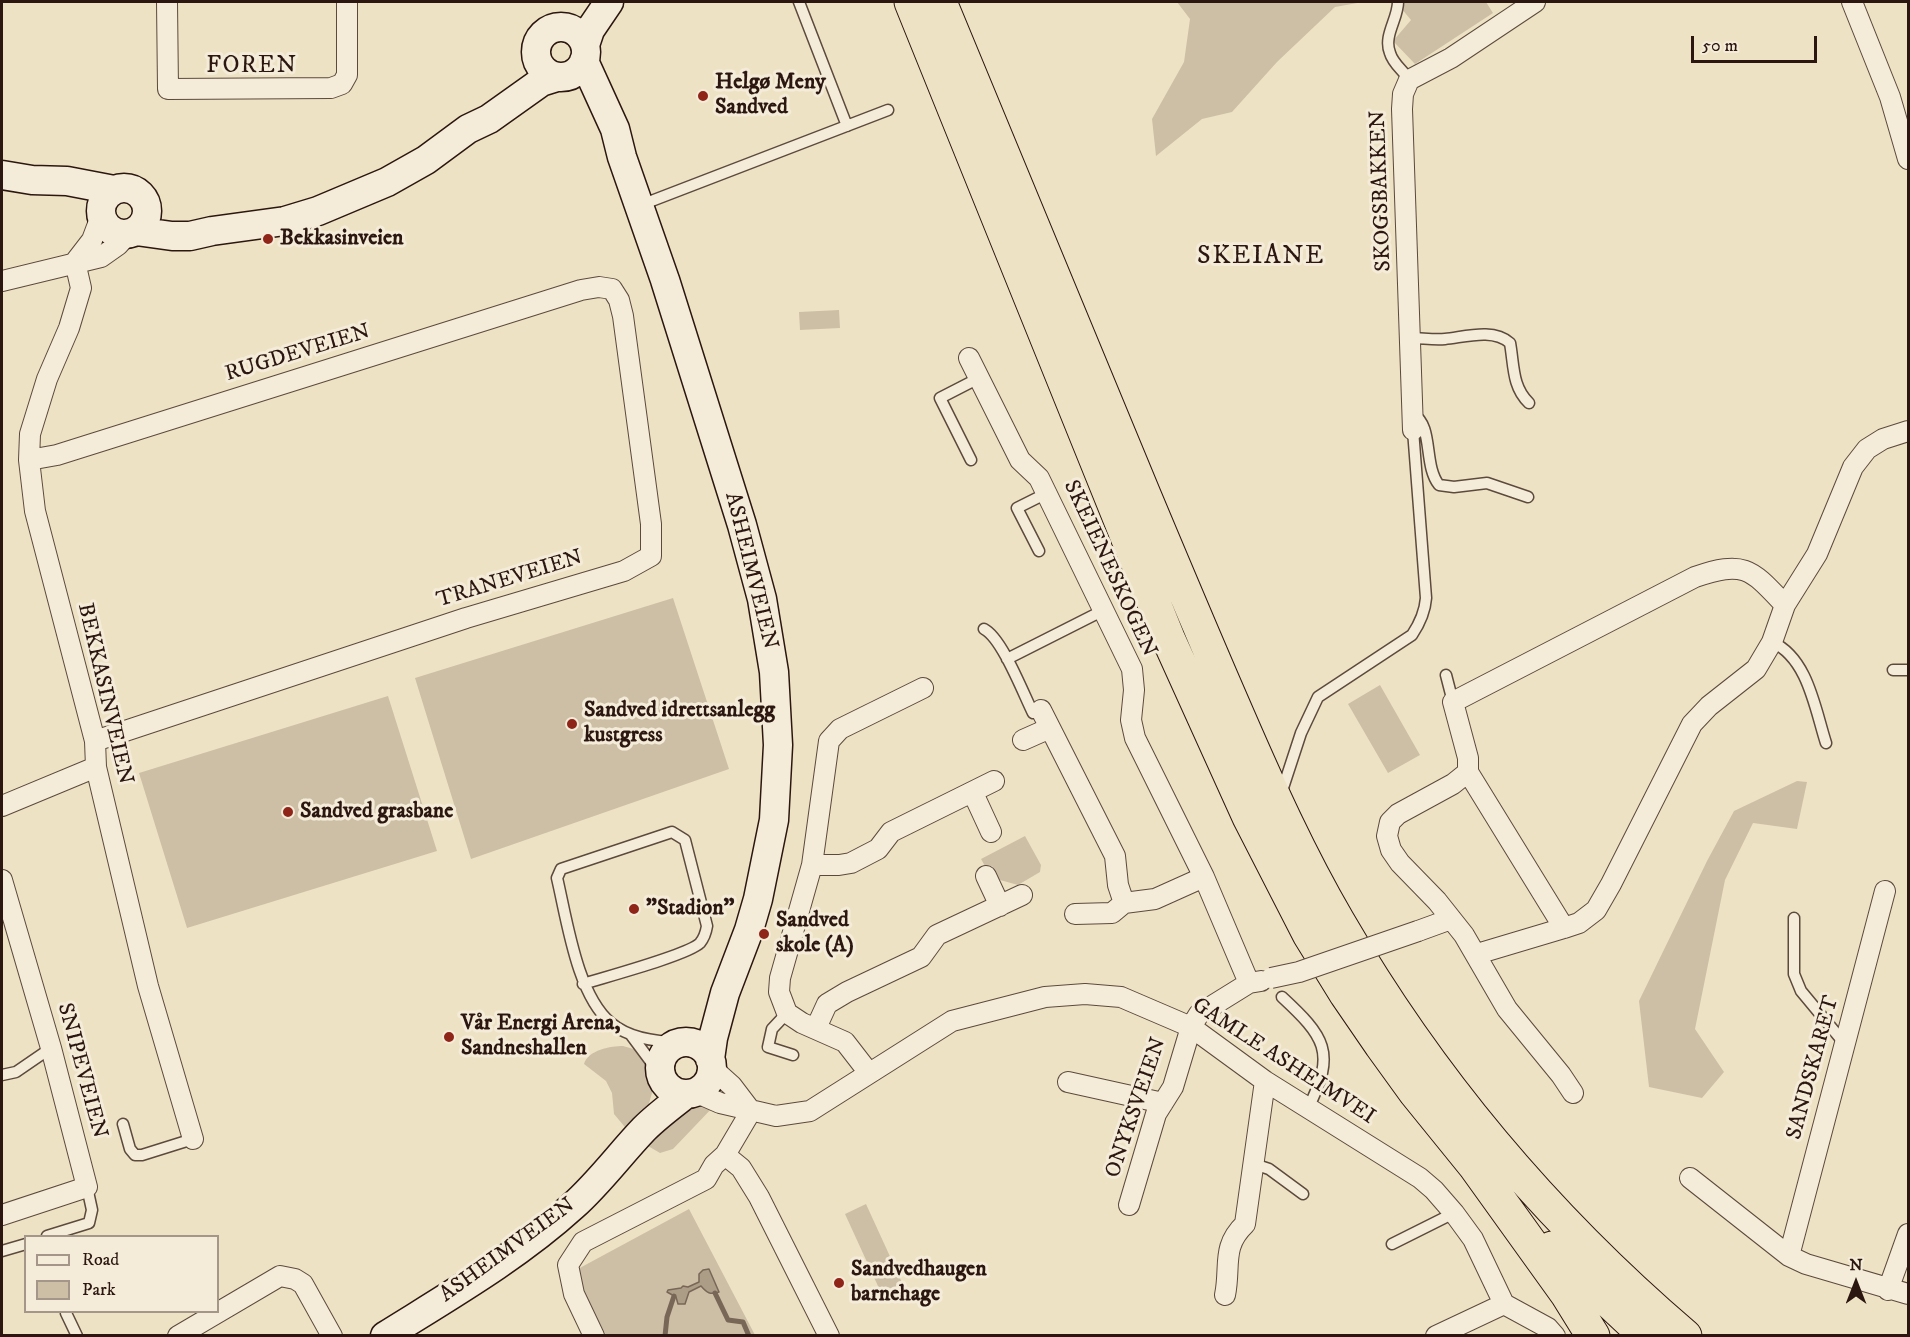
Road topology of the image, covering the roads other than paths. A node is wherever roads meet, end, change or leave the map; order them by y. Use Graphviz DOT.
graph roads {
  1 [pos="167,2"];
  2 [pos="347,2"];
  3 [pos="588,2"];
  4 [pos="609,2"];
  5 [pos="799,2"];
  6 [pos="911,2"];
  7 [pos="940,2"];
  8 [pos="1398,2"];
  9 [pos="1535,2"];
  10 [pos="1852,2"];
  11 [pos="563,27"];
  12 [pos="536,56"];
  13 [pos="573,65"];
  14 [pos="1409,80"];
  15 [pos="888,110"];
  16 [pos="846,126"];
  17 [pos="468,129"];
  18 [pos="1908,159"];
  19 [pos="2,175"];
  20 [pos="146,203"];
  21 [pos="105,206"];
  22 [pos="640,206"];
  23 [pos="212,231"];
  24 [pos="132,232"];
  25 [pos="75,262"];
  26 [pos="2,281"];
  27 [pos="581,290"];
  28 [pos="1411,338"];
  29 [pos="969,358"];
  30 [pos="979,378"];
  31 [pos="1529,403"];
  32 [pos="1413,422"];
  33 [pos="1908,431"];
  34 [pos="29,460"];
  35 [pos="971,460"];
  36 [pos="1047,493"];
  37 [pos="1528,497"];
  38 [pos="1039,551"];
  39 [pos="1785,605"];
  40 [pos="1102,611"];
  41 [pos="984,629"];
  42 [pos="1772,642"];
  43 [pos="1007,659"];
  44 [pos="1893,670"];
  45 [pos="1908,670"];
  46 [pos="1446,675"];
  47 [pos="923,688"];
  48 [pos="1453,702"];
  49 [pos="1037,711"];
  50 [pos="1050,728"];
  51 [pos="1023,740"];
  52 [pos="95,741"];
  53 [pos="1826,743"];
  54 [pos="96,767"];
  55 [pos="1468,772"];
  56 [pos="994,781"];
  57 [pos="973,793"];
  58 [pos="2,806"];
  59 [pos="1278,806"];
  60 [pos="991,832"];
  61 [pos="812,864"];
  62 [pos="986,876"];
  63 [pos="1204,877"];
  64 [pos="2,880"];
  65 [pos="1885,891"];
  66 [pos="1022,895"];
  67 [pos="1124,903"];
  68 [pos="999,906"];
  69 [pos="1074,914"];
  70 [pos="1451,918"];
  71 [pos="1794,918"];
  72 [pos="8,928"];
  73 [pos="1564,928"];
  74 [pos="1477,954"];
  75 [pos="1249,983"];
  76 [pos="583,984"];
  77 [pos="725,993"];
  78 [pos="1282,997"];
  79 [pos="787,1013"];
  80 [pos="1191,1027"];
  81 [pos="816,1028"];
  82 [pos="632,1035"];
  83 [pos="683,1042"];
  84 [pos="1845,1044"];
  85 [pos="51,1048"];
  86 [pos="793,1055"];
  87 [pos="711,1064"];
  88 [pos="869,1073"];
  89 [pos="2,1075"];
  90 [pos="1265,1081"];
  91 [pos="1068,1082"];
  92 [pos="676,1086"];
  93 [pos="1451,1091"];
  94 [pos="1573,1093"];
  95 [pos="1163,1103"];
  96 [pos="1308,1108"];
  97 [pos="751,1111"];
  98 [pos="123,1124"];
  99 [pos="194,1139"];
  100 [pos="725,1155"];
  101 [pos="1254,1164"];
  102 [pos="1475,1166"];
  103 [pos="1690,1178"];
  104 [pos="87,1187"];
  105 [pos="1303,1194"];
  106 [pos="1129,1205"];
  107 [pos="1454,1213"];
  108 [pos="2,1215"];
  109 [pos="1908,1234"];
  110 [pos="50,1235"];
  111 [pos="1392,1244"];
  112 [pos="24,1245"];
  113 [pos="2,1251"];
  114 [pos="1789,1256"];
  115 [pos="1888,1290"];
  116 [pos="1908,1294"];
  117 [pos="1225,1295"];
  118 [pos="1504,1304"];
  119 [pos="219,1311"];
  120 [pos="66,1313"];
  121 [pos="216,1313"];
  122 [pos="76,1335"];
  123 [pos="178,1335"];
  124 [pos="332,1335"];
  125 [pos="385,1335"];
  126 [pos="594,1335"];
  127 [pos="829,1335"];
  128 [pos="1436,1335"];
  129 [pos="1555,1335"];
  130 [pos="1593,1335"];
  131 [pos="1646,1335"];
  132 [pos="1685,1335"];
  133 [pos="1708,1335"];
  1 -- 2 [label="street"];
  3 -- 11 [label="main road"];
  4 -- 13 [label="main road"];
  5 -- 16 [label="lane"];
  6 -- 102 [label="highway"];
  7 -- 59 [label="highway"];
  8 -- 14 [label="lane"];
  9 -- 14 [label="street"];
  10 -- 18 [label="street"];
  11 -- 12 [label="main road"];
  11 -- 13 [label="main road"];
  12 -- 13 [label="main road"];
  12 -- 17 [label="main road"];
  13 -- 17 [label="main road"];
  13 -- 22 [label="main road, ASHEIMVEIEN"];
  14 -- 28 [label="street, SKOGSBAKKEN"];
  15 -- 16 [label="lane"];
  16 -- 22 [label="lane"];
  17 -- 23 [label="main road"];
  19 -- 21 [label="main road"];
  20 -- 21 [label="main road"];
  20 -- 23 [label="main road"];
  20 -- 24 [label="main road"];
  21 -- 24 [label="main road"];
  21 -- 25 [label="street"];
  22 -- 77 [label="main road, ASHEIMVEIEN"];
  23 -- 24 [label="main road"];
  24 -- 25 [label="street"];
  25 -- 26 [label="street"];
  25 -- 34 [label="street, BEKKASINVEIEN"];
  27 -- 34 [label="street, RUGDEVEIEN"];
  27 -- 52 [label="street, TRANEVEIEN"];
  28 -- 31 [label="lane"];
  28 -- 32 [label="street, SKOGSBAKKEN"];
  29 -- 30 [label="street, SKEIENESKOGEN"];
  30 -- 35 [label="lane"];
  30 -- 36 [label="street, SKEIENESKOGEN"];
  32 -- 37 [label="lane, SKOGSBAKKEN"];
  32 -- 59 [label="lane"];
  33 -- 39 [label="street"];
  34 -- 52 [label="street, BEKKASINVEIEN"];
  36 -- 38 [label="lane"];
  36 -- 40 [label="street, SKEIENESKOGEN"];
  39 -- 42 [label="street"];
  39 -- 48 [label="street"];
  40 -- 43 [label="lane"];
  40 -- 63 [label="street, SKEIENESKOGEN"];
  41 -- 43 [label="lane"];
  42 -- 53 [label="lane"];
  42 -- 73 [label="street"];
  43 -- 49 [label="lane"];
  44 -- 45 [label="lane"];
  46 -- 48 [label="lane"];
  47 -- 61 [label="street"];
  48 -- 55 [label="street"];
  49 -- 50 [label="street"];
  50 -- 51 [label="street"];
  50 -- 67 [label="street"];
  52 -- 54 [label="street, BEKKASINVEIEN"];
  54 -- 58 [label="street"];
  54 -- 99 [label="street, BEKKASINVEIEN"];
  55 -- 70 [label="street"];
  55 -- 73 [label="street"];
  56 -- 57 [label="street"];
  57 -- 60 [label="street"];
  57 -- 61 [label="street"];
  59 -- 93 [label="highway"];
  61 -- 79 [label="street"];
  62 -- 68 [label="street"];
  63 -- 67 [label="street"];
  63 -- 75 [label="street, SKEIENESKOGEN"];
  64 -- 72 [label="street, SNIPEVEIEN"];
  65 -- 84 [label="street, SANDSKARET"];
  66 -- 68 [label="street"];
  67 -- 69 [label="street"];
  68 -- 81 [label="street"];
  70 -- 74 [label="street"];
  70 -- 75 [label="street, bridge"];
  71 -- 84 [label="lane"];
  72 -- 85 [label="street, SNIPEVEIEN"];
  73 -- 74 [label="street"];
  74 -- 94 [label="street"];
  75 -- 80 [label="street"];
  76 -- 76 [label="lane"];
  76 -- 82 [label="lane"];
  77 -- 83 [label="main road, ASHEIMVEIEN"];
  77 -- 87 [label="main road, ASHEIMVEIEN"];
  78 -- 96 [label="lane"];
  79 -- 81 [label="street"];
  79 -- 86 [label="lane"];
  80 -- 88 [label="street, GAMLE ASHEIMVEI"];
  80 -- 90 [label="street, GAMLE ASHEIMVEI"];
  80 -- 95 [label="street, ONYKSVEIEN"];
  81 -- 88 [label="street"];
  82 -- 83 [label="lane"];
  82 -- 92 [label="lane"];
  83 -- 87 [label="main road"];
  83 -- 92 [label="main road"];
  84 -- 114 [label="street, SANDSKARET"];
  85 -- 89 [label="lane"];
  85 -- 104 [label="street, SNIPEVEIEN"];
  87 -- 92 [label="main road"];
  87 -- 97 [label="street"];
  88 -- 97 [label="street, GAMLE ASHEIMVEI"];
  90 -- 96 [label="street, GAMLE ASHEIMVEI"];
  90 -- 101 [label="street"];
  91 -- 95 [label="street"];
  92 -- 97 [label="street, GAMLE ASHEIMVEI"];
  92 -- 125 [label="main road, ASHEIMVEIEN"];
  93 -- 132 [label="highway"];
  93 -- 133 [label="highway"];
  95 -- 106 [label="street, ONYKSVEIEN"];
  96 -- 107 [label="street, GAMLE ASHEIMVEI"];
  97 -- 100 [label="street"];
  98 -- 99 [label="lane"];
  100 -- 126 [label="street"];
  100 -- 127 [label="street"];
  101 -- 105 [label="lane"];
  101 -- 117 [label="street"];
  102 -- 130 [label="highway"];
  102 -- 131 [label="highway"];
  103 -- 114 [label="street"];
  104 -- 108 [label="street"];
  104 -- 110 [label="lane"];
  107 -- 111 [label="lane"];
  107 -- 118 [label="street, GAMLE ASHEIMVEI"];
  109 -- 115 [label="street"];
  112 -- 113 [label="lane"];
  114 -- 115 [label="street"];
  115 -- 116 [label="street"];
  118 -- 128 [label="street"];
  118 -- 129 [label="street"];
  119 -- 124 [label="street"];
  120 -- 122 [label="lane"];
  121 -- 123 [label="street"];
}
